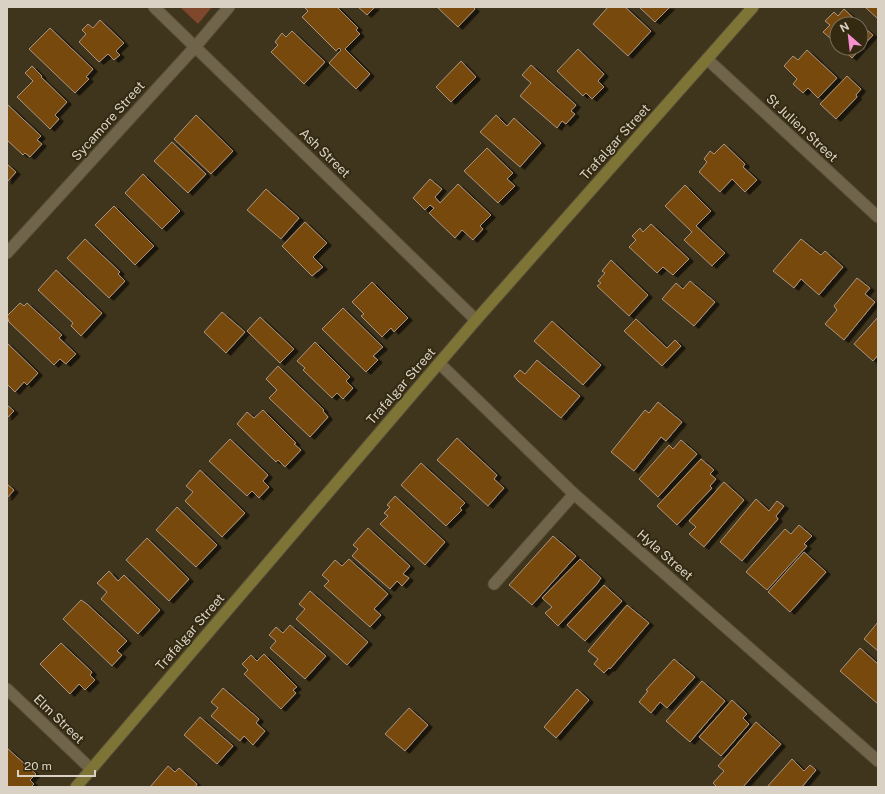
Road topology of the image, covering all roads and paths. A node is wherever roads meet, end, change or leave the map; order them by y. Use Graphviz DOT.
graph roads {
  1 [pos="154,7"];
  2 [pos="229,7"];
  3 [pos="753,7"];
  4 [pos="195,47"];
  5 [pos="707,59"];
  6 [pos="878,217"];
  7 [pos="7,253"];
  8 [pos="476,320"];
  9 [pos="439,363"];
  10 [pos="574,494"];
  11 [pos="494,584"];
  12 [pos="7,688"];
  13 [pos="878,761"];
  14 [pos="91,769"];
  15 [pos="81,785"];
  1 -- 4 [label="street, Ash Street"];
  2 -- 4 [label="street, Sycamore Street"];
  3 -- 5 [label="main road, Trafalgar Street"];
  4 -- 7 [label="street, Sycamore Street"];
  4 -- 8 [label="street, Ash Street"];
  5 -- 6 [label="street, St Julien Street"];
  5 -- 8 [label="main road, Trafalgar Street"];
  8 -- 9 [label="main road, Trafalgar Street"];
  9 -- 10 [label="street, Hyla Street"];
  9 -- 14 [label="main road, Trafalgar Street"];
  10 -- 11 [label="street"];
  10 -- 13 [label="street, Hyla Street"];
  12 -- 14 [label="street, Elm Street"];
  14 -- 15 [label="main road, Trafalgar Street"];
}
